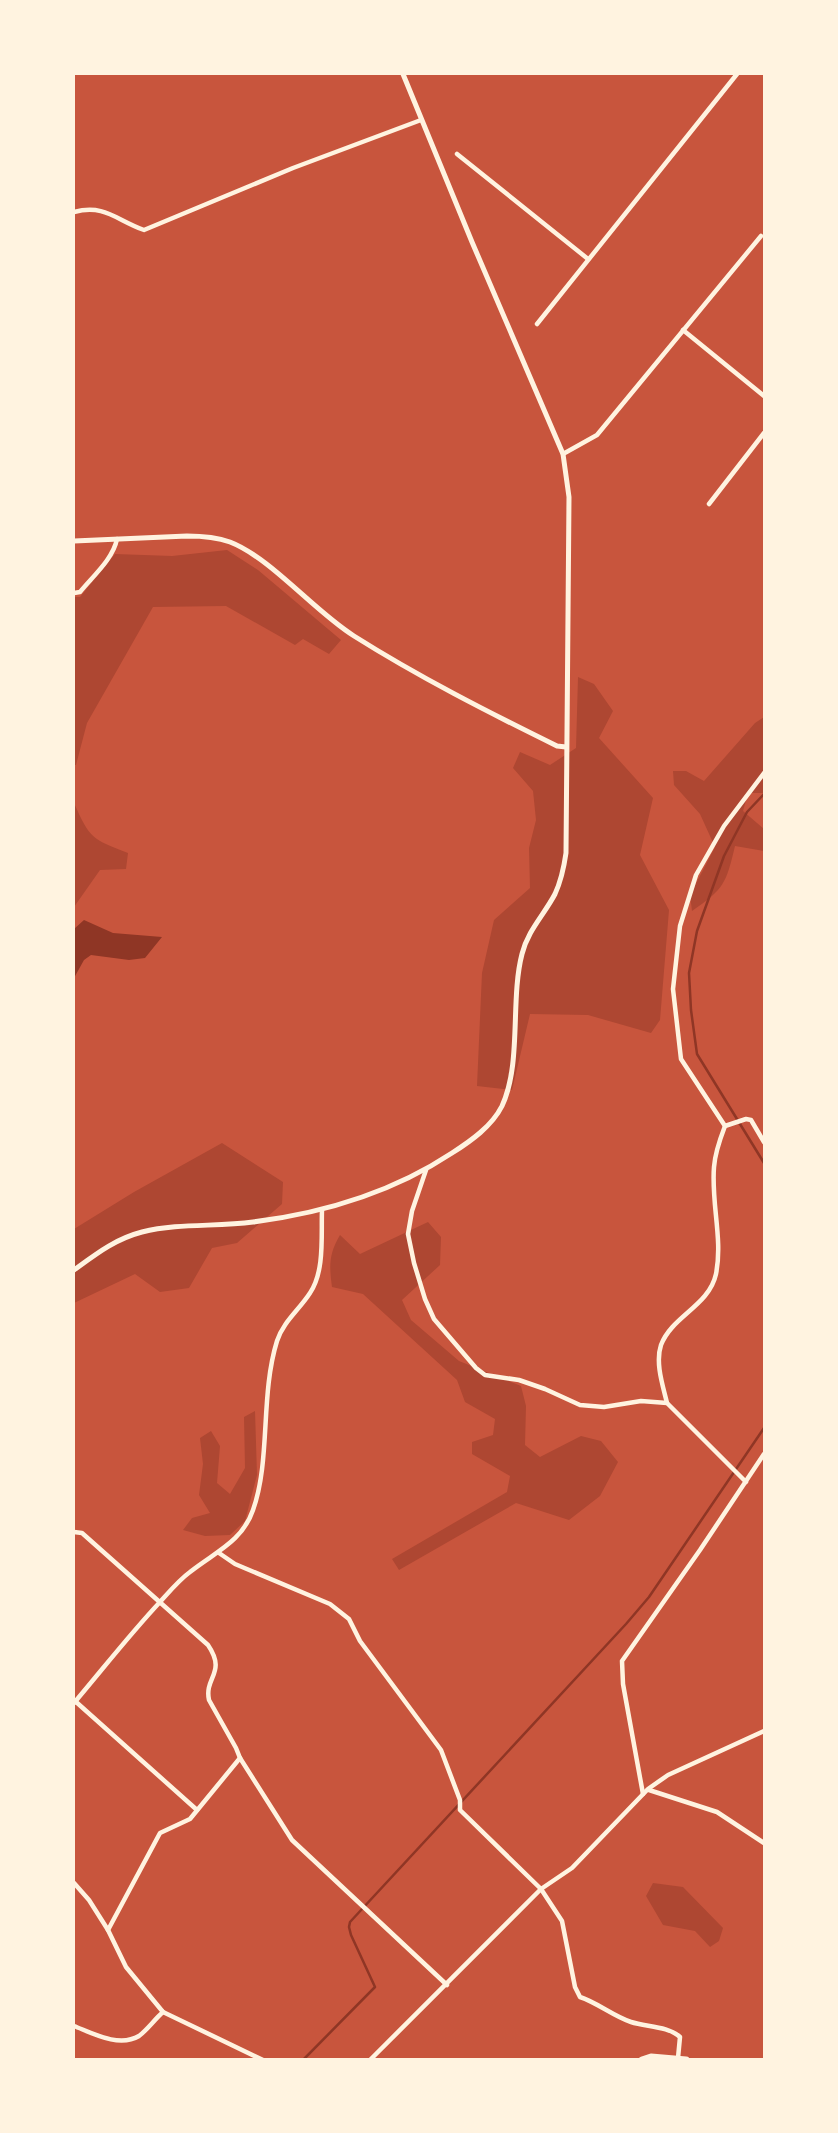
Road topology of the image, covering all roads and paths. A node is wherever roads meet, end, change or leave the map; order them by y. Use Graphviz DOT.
graph roads {
  1 [pos="403,74"];
  2 [pos="737,74"];
  3 [pos="421,120"];
  4 [pos="457,154"];
  5 [pos="74,212"];
  6 [pos="761,236"];
  7 [pos="589,258"];
  8 [pos="537,324"];
  9 [pos="683,330"];
  10 [pos="765,396"];
  11 [pos="765,433"];
  12 [pos="563,454"];
  13 [pos="709,504"];
  14 [pos="117,539"];
  15 [pos="74,541"];
  16 [pos="74,593"];
  17 [pos="566,747"];
  18 [pos="765,773"];
  19 [pos="726,1126"];
  20 [pos="765,1142"];
  21 [pos="426,1170"];
  22 [pos="322,1210"];
  23 [pos="74,1270"];
  24 [pos="667,1403"];
  25 [pos="765,1454"];
  26 [pos="746,1482"];
  27 [pos="74,1532"];
  28 [pos="219,1553"];
  29 [pos="159,1602"];
  30 [pos="74,1702"];
  31 [pos="765,1731"];
  32 [pos="240,1758"];
  33 [pos="648,1789"];
  34 [pos="643,1795"];
  35 [pos="197,1810"];
  36 [pos="765,1843"];
  37 [pos="74,1883"];
  38 [pos="541,1889"];
  39 [pos="108,1930"];
  40 [pos="447,1985"];
  41 [pos="163,2012"];
  42 [pos="74,2026"];
  43 [pos="682,2059"];
  44 [pos="263,2060"];
  45 [pos="370,2060"];
  46 [pos="642,2060"];
  1 -- 3 [label="street"];
  2 -- 7 [label="street"];
  3 -- 5 [label="street"];
  3 -- 12 [label="street"];
  4 -- 7 [label="street"];
  6 -- 9 [label="street"];
  7 -- 8 [label="street"];
  9 -- 10 [label="street"];
  9 -- 12 [label="street"];
  11 -- 13 [label="street"];
  12 -- 17 [label="street"];
  14 -- 15 [label="street"];
  14 -- 16 [label="street"];
  14 -- 17 [label="street"];
  17 -- 21 [label="street"];
  18 -- 19 [label="street"];
  19 -- 20 [label="street"];
  19 -- 24 [label="street"];
  21 -- 22 [label="street"];
  21 -- 24 [label="street"];
  22 -- 23 [label="street"];
  22 -- 28 [label="street"];
  24 -- 26 [label="street"];
  25 -- 26 [label="street"];
  26 -- 34 [label="street"];
  27 -- 29 [label="street"];
  28 -- 29 [label="street"];
  28 -- 38 [label="street"];
  29 -- 30 [label="street"];
  29 -- 32 [label="street"];
  30 -- 35 [label="street"];
  31 -- 33 [label="street"];
  32 -- 35 [label="street"];
  32 -- 40 [label="street"];
  33 -- 34 [label="street"];
  33 -- 36 [label="street"];
  34 -- 38 [label="street"];
  35 -- 39 [label="street"];
  37 -- 39 [label="street"];
  38 -- 40 [label="street"];
  38 -- 43 [label="street"];
  39 -- 41 [label="street"];
  40 -- 45 [label="street"];
  41 -- 42 [label="street"];
  41 -- 44 [label="street"];
  43 -- 46 [label="main road"];
}
